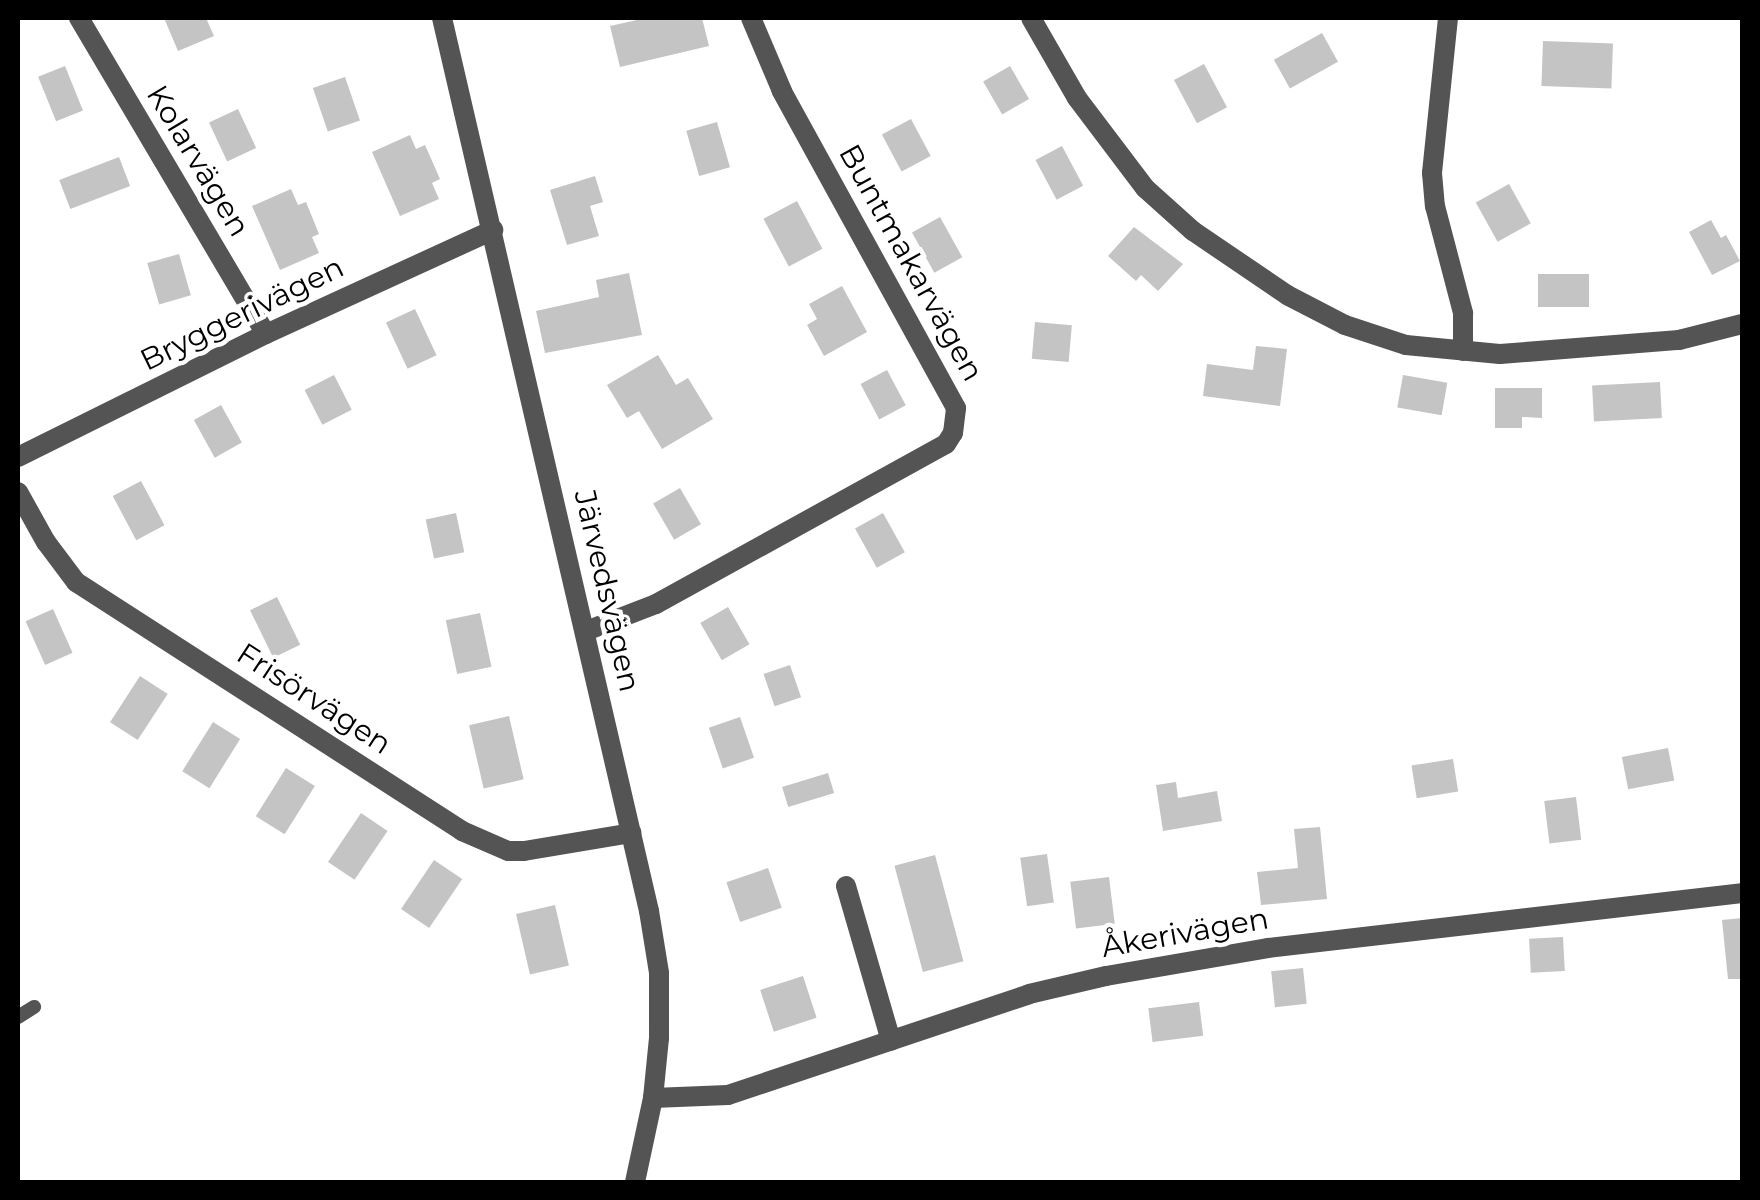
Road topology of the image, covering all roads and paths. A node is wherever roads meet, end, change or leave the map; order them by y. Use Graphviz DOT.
graph roads {
  1 [pos="79,18"];
  2 [pos="442,18"];
  3 [pos="751,18"];
  4 [pos="1031,18"];
  5 [pos="1448,18"];
  6 [pos="493,230"];
  7 [pos="1742,324"];
  8 [pos="266,334"];
  9 [pos="1463,350"];
  10 [pos="18,457"];
  11 [pos="18,492"];
  12 [pos="586,631"];
  13 [pos="632,833"];
  14 [pos="846,886"];
  15 [pos="1742,892"];
  16 [pos="34,1007"];
  17 [pos="18,1017"];
  18 [pos="891,1041"];
  19 [pos="653,1098"];
  20 [pos="634,1182"];
  1 -- 8 [label="street, Kolarvägen"];
  2 -- 6 [label="street, Järvedsvägen"];
  3 -- 12 [label="street, Buntmakarvägen"];
  4 -- 9 [label="street"];
  5 -- 9 [label="street"];
  6 -- 8 [label="street, Bryggerivägen"];
  6 -- 12 [label="street, Järvedsvägen"];
  7 -- 9 [label="street"];
  8 -- 10 [label="street, Bryggerivägen"];
  11 -- 13 [label="street, Frisörvägen"];
  12 -- 13 [label="street, Järvedsvägen"];
  13 -- 19 [label="street, Järvedsvägen"];
  14 -- 18 [label="street"];
  15 -- 18 [label="street, Åkerivägen"];
  16 -- 17 [label="lane"];
  18 -- 19 [label="street, Åkerivägen"];
  19 -- 20 [label="street, Järvedsvägen"];
}
